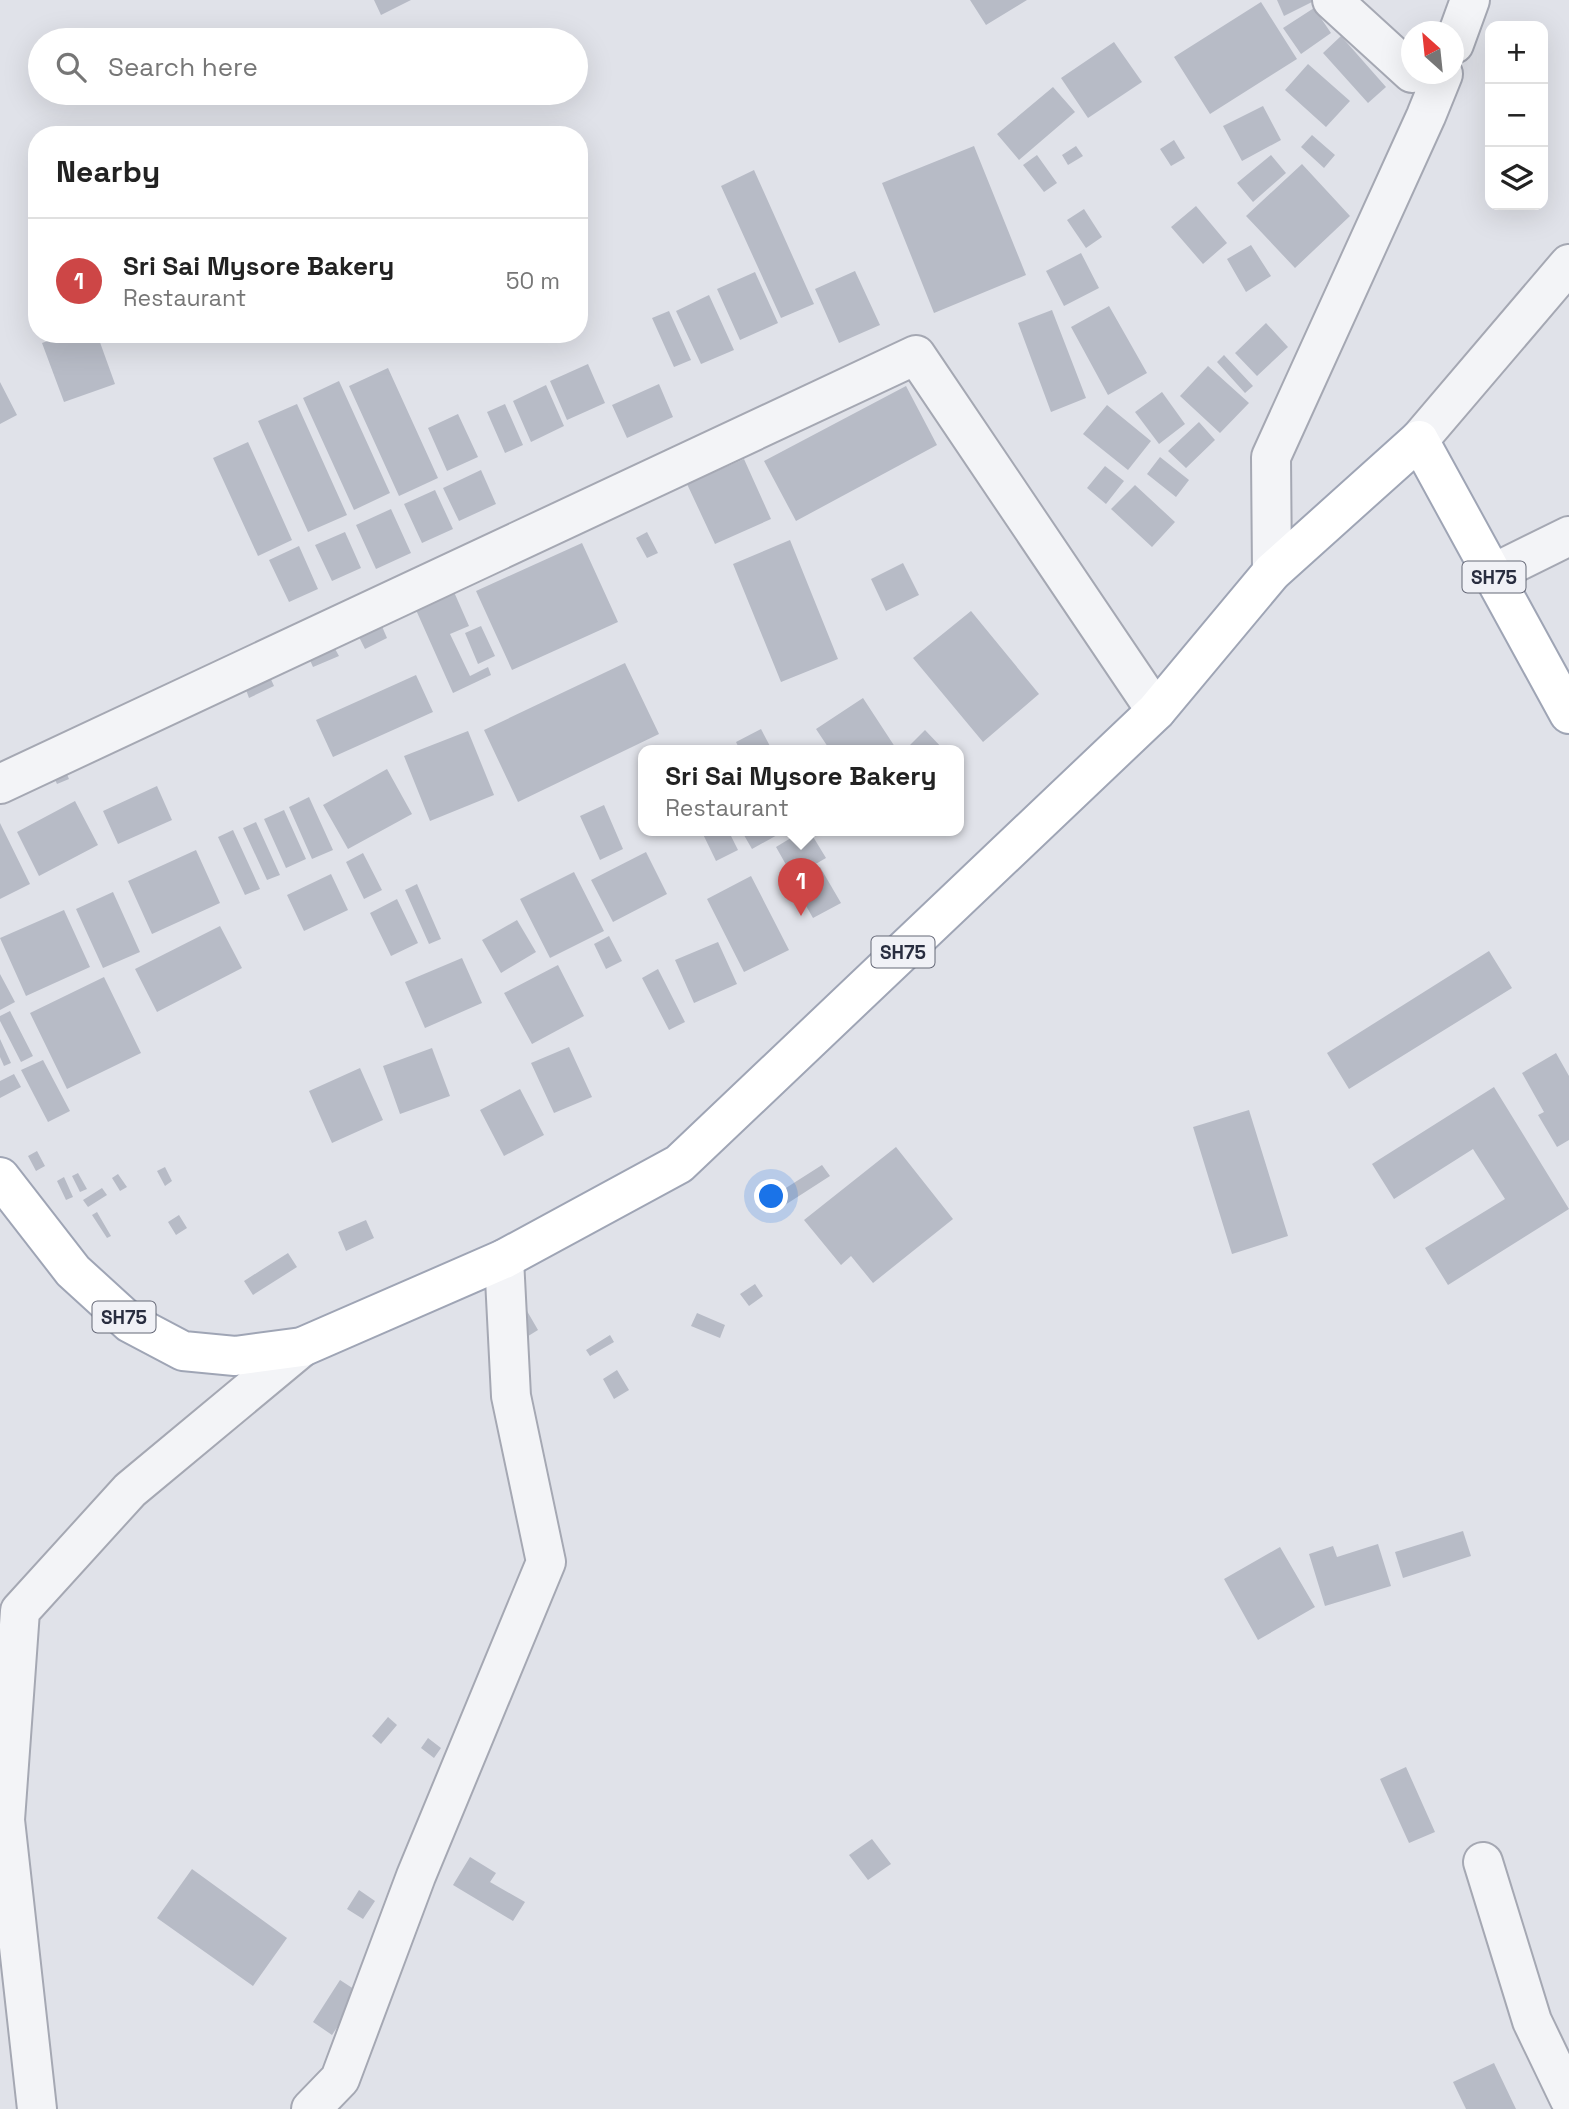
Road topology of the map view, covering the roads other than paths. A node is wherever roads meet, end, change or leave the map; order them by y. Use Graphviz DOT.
graph roads {
  1 [pos="1332,0"];
  2 [pos="1470,0"];
  3 [pos="1462,21"];
  4 [pos="1401,59"];
  5 [pos="1423,84"];
  6 [pos="1569,264"];
  7 [pos="1419,440"];
  8 [pos="1569,536"];
  9 [pos="1272,572"];
  10 [pos="1492,574"];
  11 [pos="1156,711"];
  12 [pos="1569,715"];
  13 [pos="0,784"];
  14 [pos="0,1177"];
  15 [pos="504,1259"];
  16 [pos="302,1347"];
  17 [pos="1483,1863"];
  18 [pos="1569,2098"];
  19 [pos="37,2109"];
  20 [pos="311,2109"];
  1 -- 4 [label="street"];
  2 -- 3 [label="street"];
  5 -- 9 [label="street"];
  6 -- 7 [label="street"];
  7 -- 9 [label="main road, SH75"];
  7 -- 10 [label="main road, SH75"];
  8 -- 10 [label="street"];
  9 -- 11 [label="main road, SH75"];
  10 -- 12 [label="main road, SH75"];
  11 -- 13 [label="street"];
  11 -- 15 [label="main road, SH75"];
  14 -- 16 [label="main road, SH75"];
  15 -- 16 [label="main road, SH75"];
  15 -- 20 [label="street"];
  16 -- 19 [label="street"];
  17 -- 18 [label="street"];
}
